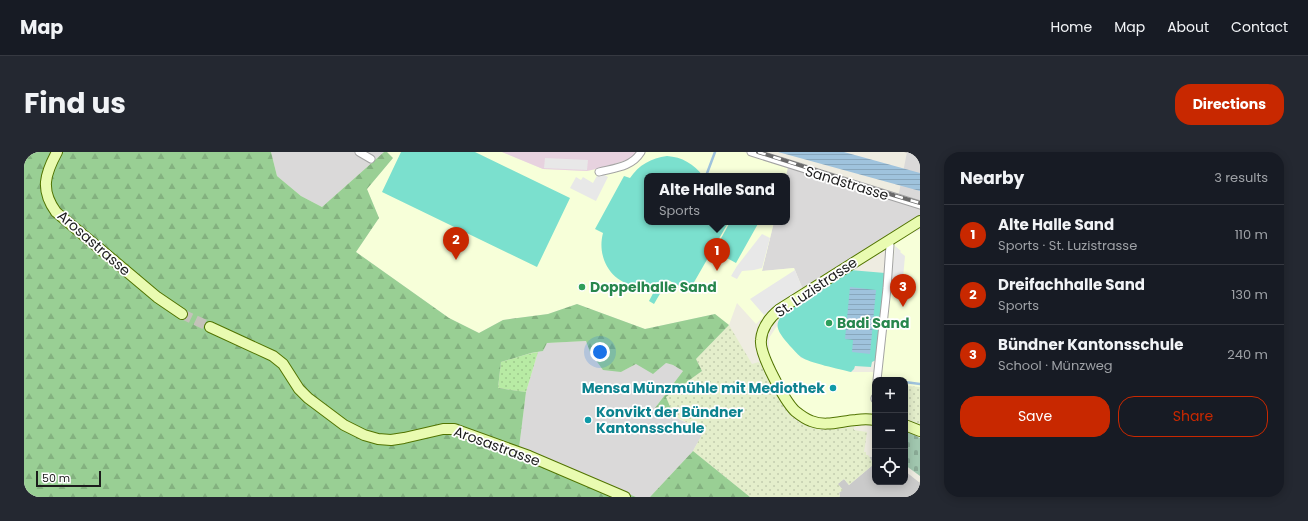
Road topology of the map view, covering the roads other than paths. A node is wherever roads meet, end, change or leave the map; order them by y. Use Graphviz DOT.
graph roads {
  1 [pos="58,152"];
  2 [pos="359,152"];
  3 [pos="642,152"];
  4 [pos="751,152"];
  5 [pos="371,159"];
  6 [pos="599,172"];
  7 [pos="920,206"];
  8 [pos="920,221"];
  9 [pos="888,240"];
  10 [pos="182,314"];
  11 [pos="210,327"];
  12 [pos="877,377"];
  13 [pos="872,420"];
  14 [pos="908,426"];
  15 [pos="920,432"];
  16 [pos="625,497"];
  1 -- 10 [label="main road, Arosastrasse"];
  2 -- 5 [label="street"];
  3 -- 6 [label="street"];
  4 -- 7 [label="street, Sandstrasse"];
  8 -- 9 [label="main road, St. Luzistrasse"];
  9 -- 12 [label="street"];
  9 -- 13 [label="main road, St. Luzistrasse"];
  11 -- 16 [label="main road, Arosastrasse"];
  14 -- 15 [label="main road"];
}
